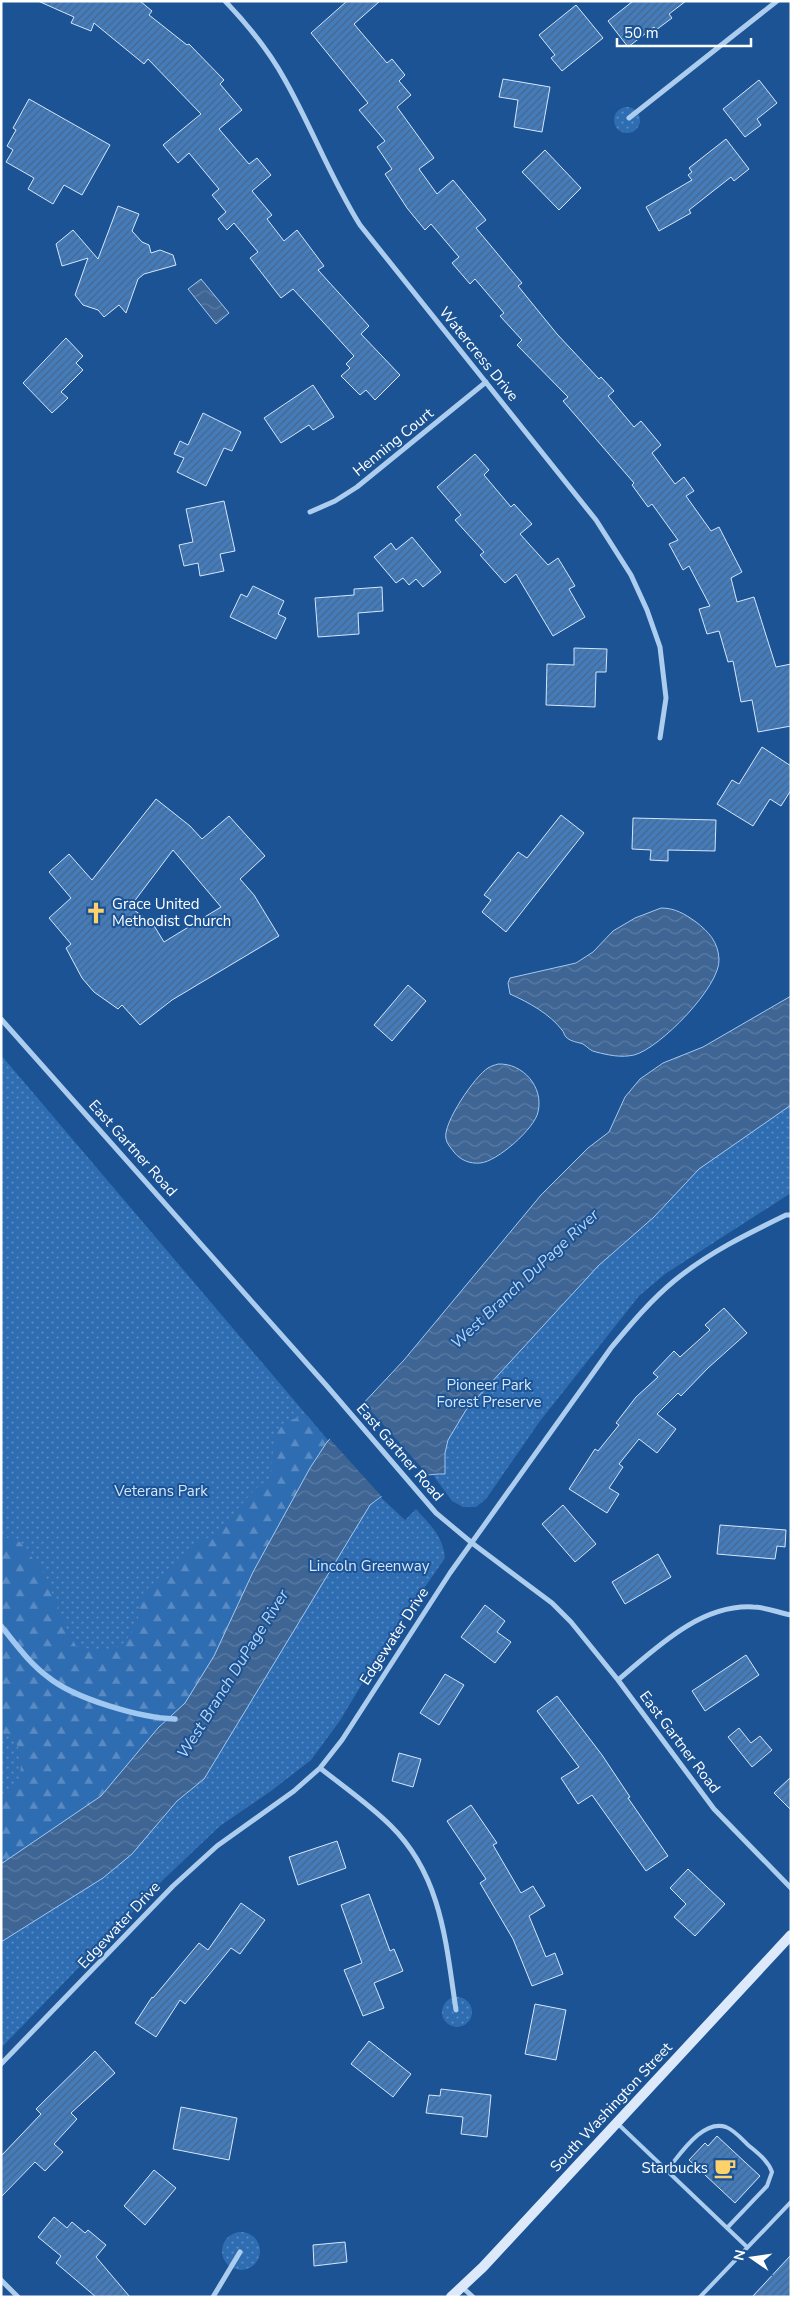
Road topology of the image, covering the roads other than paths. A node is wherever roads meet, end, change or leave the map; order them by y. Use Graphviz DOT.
graph roads {
  1 [pos="225,1"];
  2 [pos="777,1"];
  3 [pos="629,118"];
  4 [pos="486,382"];
  5 [pos="310,512"];
  6 [pos="660,738"];
  7 [pos="1,1019"];
  8 [pos="791,1215"];
  9 [pos="472,1544"];
  10 [pos="791,1616"];
  11 [pos="618,1680"];
  12 [pos="320,1768"];
  13 [pos="791,1888"];
  14 [pos="791,1935"];
  15 [pos="456,2010"];
  16 [pos="1,2064"];
  17 [pos="617,2122"];
  18 [pos="667,2170"];
  19 [pos="791,2202"];
  20 [pos="727,2228"];
  21 [pos="747,2247"];
  22 [pos="240,2252"];
  23 [pos="1,2280"];
  24 [pos="462,2287"];
  25 [pos="18,2297"];
  26 [pos="213,2297"];
  27 [pos="451,2297"];
  28 [pos="473,2297"];
  29 [pos="700,2297"];
  1 -- 4 [label="street, Watercress Drive"];
  2 -- 3 [label="street"];
  4 -- 5 [label="street, Henning Court"];
  4 -- 6 [label="street, Watercress Drive"];
  7 -- 9 [label="street, East Gartner Road"];
  8 -- 9 [label="street, Edgewater Drive"];
  9 -- 11 [label="street, East Gartner Road"];
  9 -- 12 [label="street, Edgewater Drive"];
  10 -- 11 [label="street"];
  11 -- 13 [label="street, East Gartner Road"];
  12 -- 15 [label="street"];
  12 -- 16 [label="street, Edgewater Drive"];
  14 -- 17 [label="main road, South Washington Street"];
  17 -- 18 [label="lane"];
  17 -- 24 [label="main road, South Washington Street"];
  18 -- 20 [label="lane"];
  18 -- 20 [label="lane"];
  19 -- 21 [label="lane"];
  20 -- 21 [label="lane"];
  21 -- 29 [label="lane"];
  22 -- 26 [label="street"];
  23 -- 25 [label="street"];
  24 -- 27 [label="main road, South Washington Street"];
  24 -- 28 [label="street"];
}
